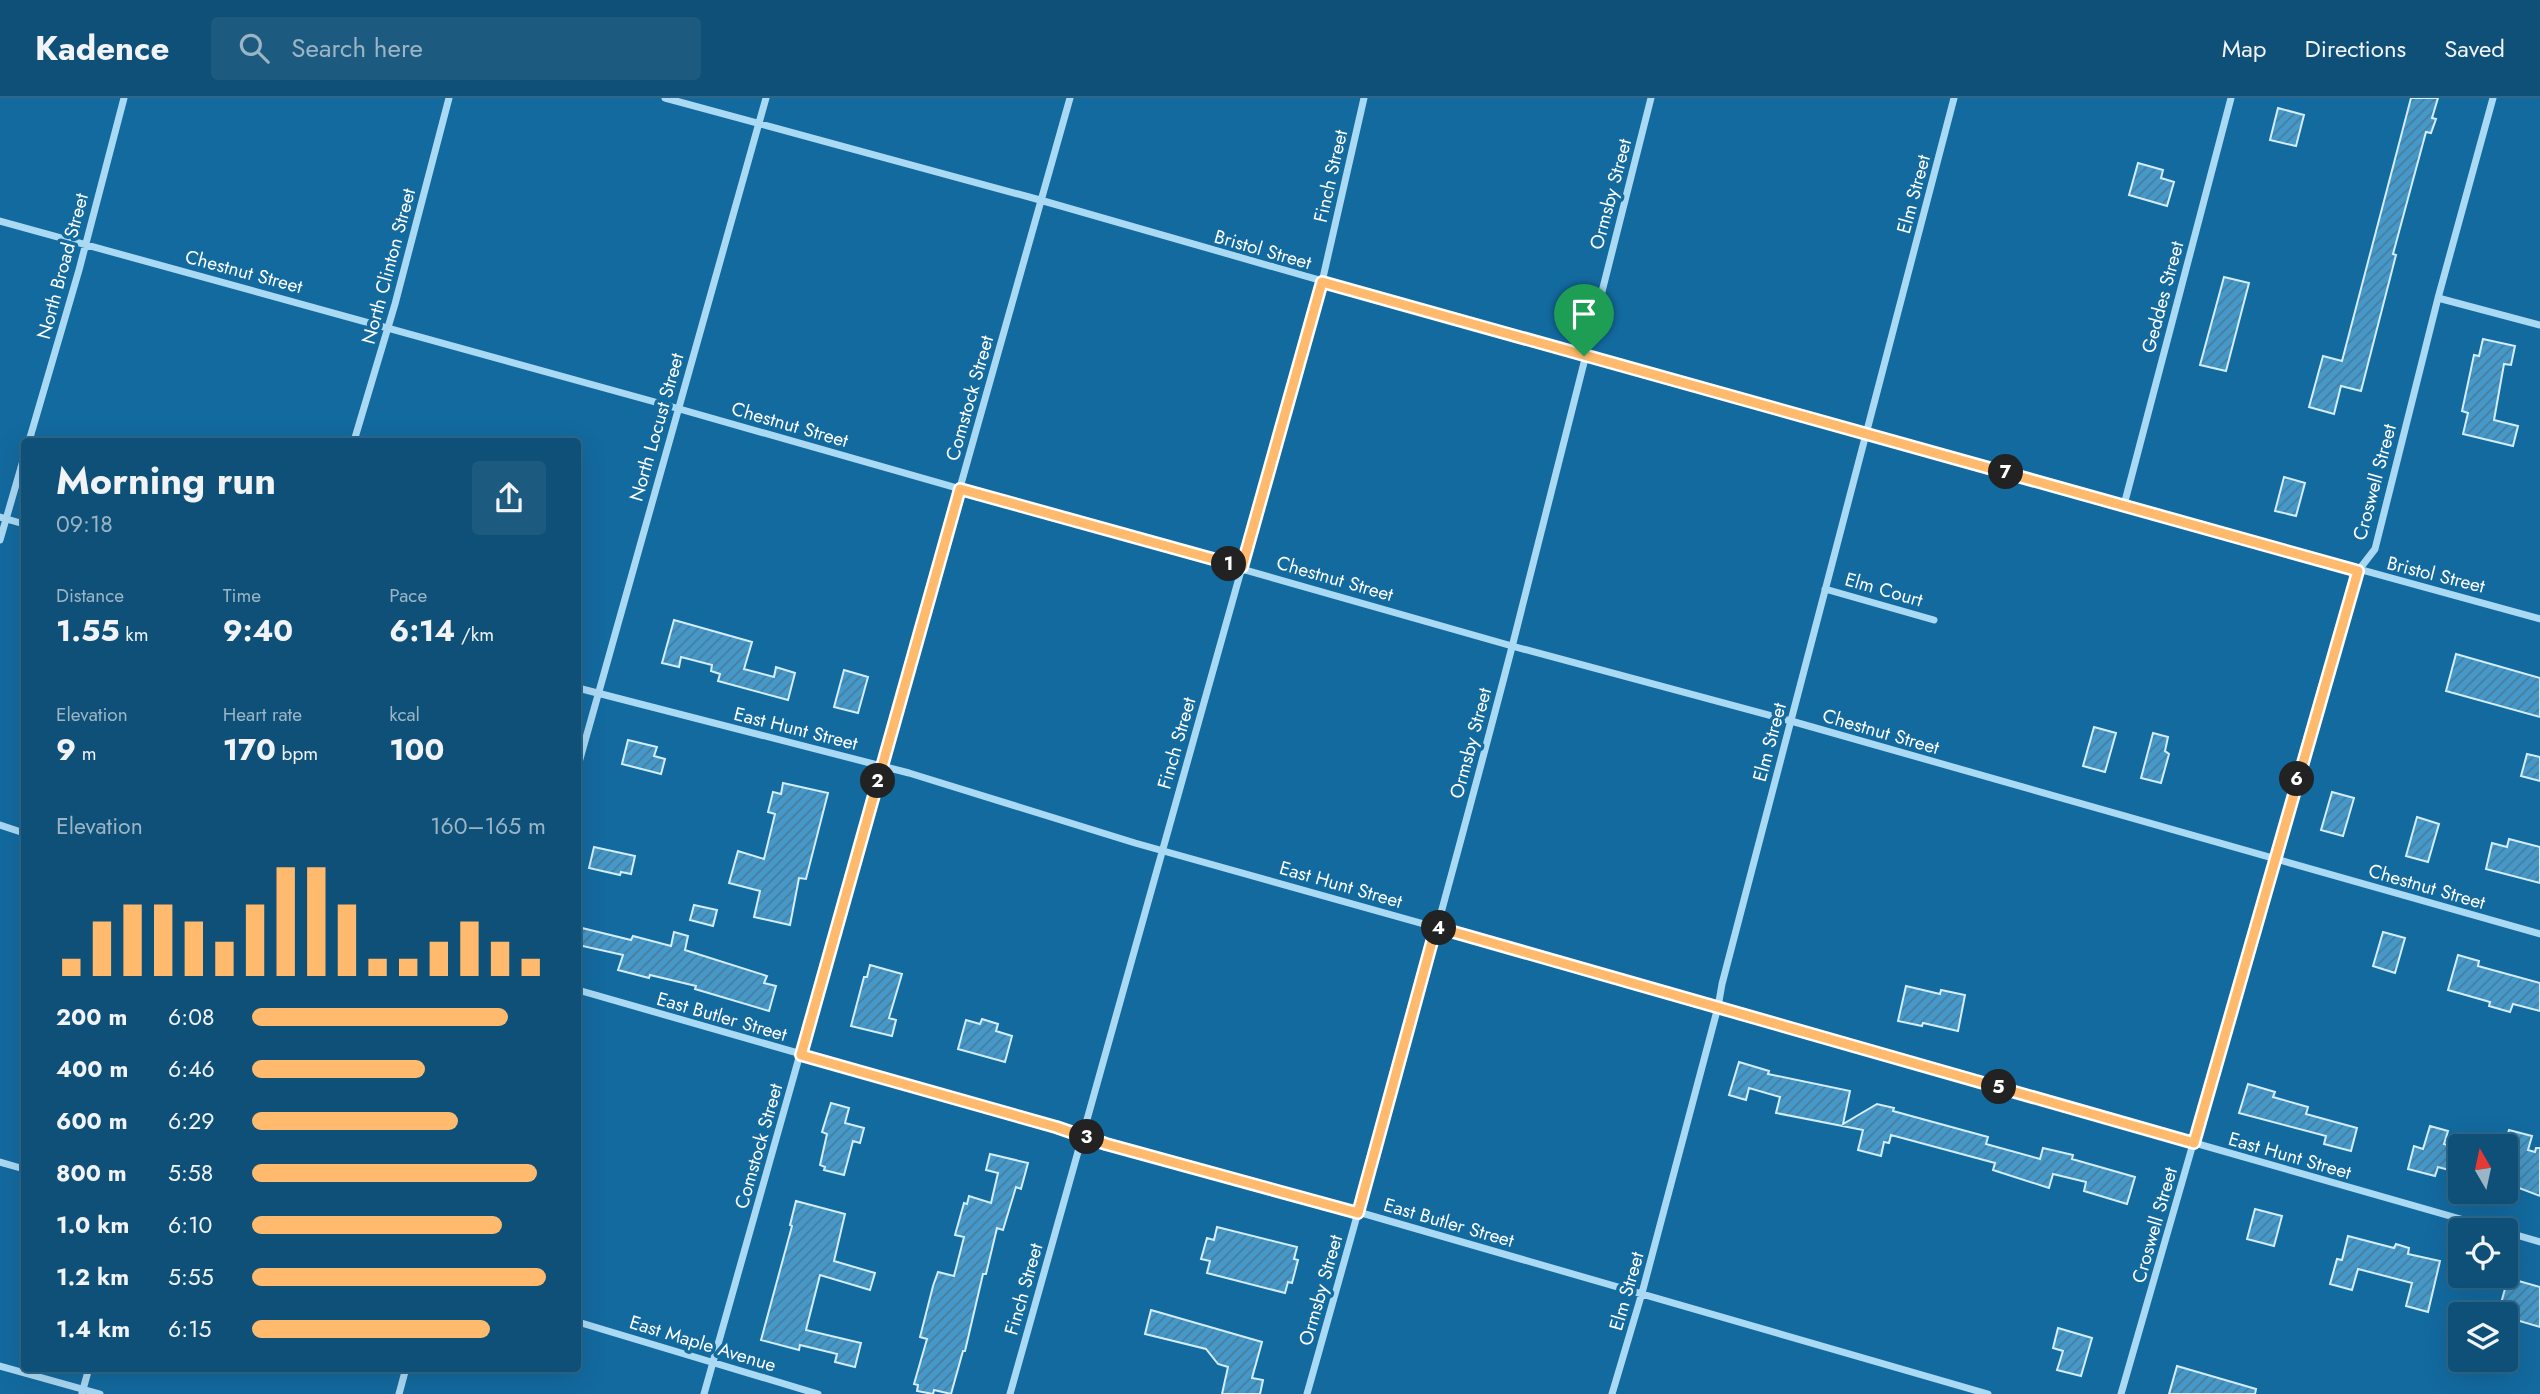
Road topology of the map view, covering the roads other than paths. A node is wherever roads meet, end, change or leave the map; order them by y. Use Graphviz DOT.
graph roads {
  1 [pos="124,98"];
  2 [pos="449,98"];
  3 [pos="665,98"];
  4 [pos="766,98"];
  5 [pos="1070,98"];
  6 [pos="1364,98"];
  7 [pos="1651,98"];
  8 [pos="1954,98"];
  9 [pos="2231,98"];
  10 [pos="2493,98"];
  11 [pos="759,124"];
  12 [pos="1041,200"];
  13 [pos="0,221"];
  14 [pos="85,245"];
  15 [pos="1322,282"];
  16 [pos="2438,298"];
  17 [pos="2540,325"];
  18 [pos="388,328"];
  19 [pos="1584,356"];
  20 [pos="678,409"];
  21 [pos="1867,434"];
  22 [pos="30,438"];
  23 [pos="355,438"];
  24 [pos="21,466"];
  25 [pos="960,489"];
  26 [pos="2124,505"];
  27 [pos="3,517"];
  28 [pos="21,523"];
  29 [pos="0,540"];
  30 [pos="1242,567"];
  31 [pos="2358,571"];
  32 [pos="1825,589"];
  33 [pos="2540,619"];
  34 [pos="1934,620"];
  35 [pos="1512,646"];
  36 [pos="581,689"];
  37 [pos="597,694"];
  38 [pos="1791,721"];
  39 [pos="581,755"];
  40 [pos="883,766"];
  41 [pos="0,825"];
  42 [pos="21,832"];
  43 [pos="1162,850"];
  44 [pos="2274,860"];
  45 [pos="1436,927"];
  46 [pos="2540,934"];
  47 [pos="581,991"];
  48 [pos="1718,1007"];
  49 [pos="801,1055"];
  50 [pos="1081,1135"];
  51 [pos="2194,1143"];
  52 [pos="0,1162"];
  53 [pos="21,1167"];
  54 [pos="1358,1213"];
  55 [pos="2457,1218"];
  56 [pos="2518,1236"];
  57 [pos="2540,1242"];
  58 [pos="1642,1293"];
  59 [pos="581,1323"];
  60 [pos="713,1362"];
  61 [pos="0,1366"];
  62 [pos="88,1372"];
  63 [pos="405,1372"];
  64 [pos="83,1392"];
  65 [pos="100,1394"];
  66 [pos="399,1394"];
  67 [pos="704,1394"];
  68 [pos="818,1394"];
  69 [pos="1010,1394"];
  70 [pos="1307,1394"];
  71 [pos="1612,1394"];
  72 [pos="1988,1394"];
  73 [pos="2121,1394"];
  1 -- 14 [label="street, North Broad Street"];
  2 -- 18 [label="street, North Clinton Street"];
  3 -- 11 [label="street, Bristol Street"];
  4 -- 11 [label="street, North Locust Street"];
  5 -- 12 [label="street, Comstock Street"];
  6 -- 15 [label="street, Finch Street"];
  7 -- 19 [label="street, Ormsby Street"];
  8 -- 21 [label="street, Elm Street"];
  9 -- 26 [label="street, Geddes Street"];
  10 -- 16 [label="street, Croswell Street"];
  11 -- 12 [label="street, Bristol Street"];
  11 -- 20 [label="street, North Locust Street"];
  12 -- 15 [label="street, Bristol Street"];
  12 -- 25 [label="street, Comstock Street"];
  13 -- 14 [label="street, Chestnut Street"];
  14 -- 18 [label="street, Chestnut Street"];
  14 -- 22 [label="street, North Broad Street"];
  15 -- 19 [label="street, Bristol Street"];
  15 -- 30 [label="street, Finch Street"];
  16 -- 17 [label="street"];
  16 -- 31 [label="street, Croswell Street"];
  18 -- 20 [label="street, Chestnut Street"];
  18 -- 23 [label="street, North Clinton Street"];
  19 -- 21 [label="street, Bristol Street"];
  19 -- 35 [label="street, Ormsby Street"];
  20 -- 25 [label="street, Chestnut Street"];
  20 -- 37 [label="street, North Locust Street"];
  21 -- 26 [label="street, Bristol Street"];
  21 -- 32 [label="street, Elm Street"];
  24 -- 27 [label="street"];
  25 -- 30 [label="street, Chestnut Street"];
  25 -- 40 [label="street, Comstock Street"];
  26 -- 31 [label="street, Bristol Street"];
  27 -- 28 [label="street"];
  27 -- 29 [label="street"];
  30 -- 35 [label="street, Chestnut Street"];
  30 -- 43 [label="street, Finch Street"];
  31 -- 33 [label="street, Bristol Street"];
  31 -- 44 [label="street, Croswell Street"];
  32 -- 34 [label="street, Elm Court"];
  32 -- 38 [label="street, Elm Street"];
  35 -- 38 [label="street, Chestnut Street"];
  35 -- 45 [label="street, Ormsby Street"];
  36 -- 37 [label="street, East Hunt Street"];
  37 -- 39 [label="street, North Locust Street"];
  37 -- 40 [label="street, East Hunt Street"];
  38 -- 44 [label="street, Chestnut Street"];
  38 -- 48 [label="street, Elm Street"];
  40 -- 43 [label="street, East Hunt Street"];
  40 -- 49 [label="street, Comstock Street"];
  41 -- 42 [label="street"];
  43 -- 45 [label="street, East Hunt Street"];
  43 -- 50 [label="street, Finch Street"];
  44 -- 46 [label="street, Chestnut Street"];
  44 -- 51 [label="street, Croswell Street"];
  45 -- 48 [label="street, East Hunt Street"];
  45 -- 54 [label="street, Ormsby Street"];
  47 -- 49 [label="street, East Butler Street"];
  48 -- 51 [label="street, East Hunt Street"];
  48 -- 58 [label="street, Elm Street"];
  49 -- 50 [label="street, East Butler Street"];
  49 -- 60 [label="street, Comstock Street"];
  50 -- 54 [label="street, East Butler Street"];
  50 -- 69 [label="street, Finch Street"];
  51 -- 55 [label="street, East Hunt Street"];
  51 -- 73 [label="street, Croswell Street"];
  52 -- 53 [label="street"];
  54 -- 58 [label="street, East Butler Street"];
  54 -- 70 [label="street, Ormsby Street"];
  56 -- 57 [label="street"];
  58 -- 71 [label="street, Elm Street"];
  58 -- 72 [label="street, East Butler Street"];
  59 -- 60 [label="street, East Maple Avenue"];
  60 -- 67 [label="street, Comstock Street"];
  60 -- 68 [label="street, East Maple Avenue"];
  61 -- 64 [label="street"];
  62 -- 64 [label="street"];
  63 -- 66 [label="street"];
  64 -- 65 [label="street"];
}
